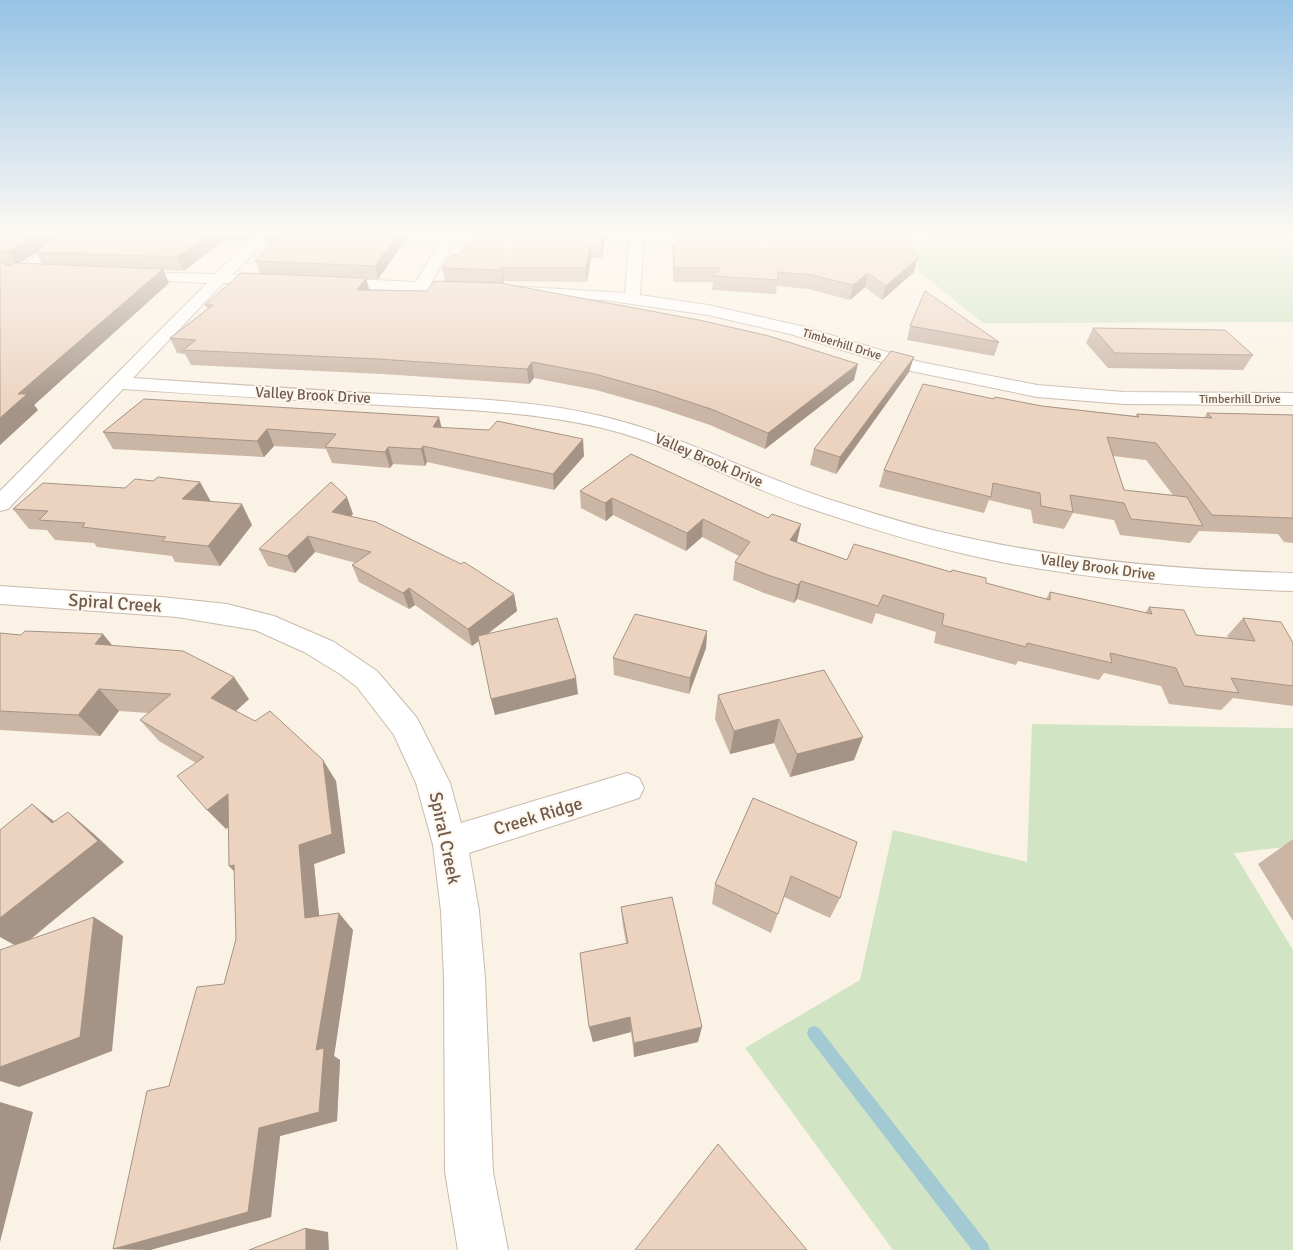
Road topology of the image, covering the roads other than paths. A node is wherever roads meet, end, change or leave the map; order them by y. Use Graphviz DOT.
graph roads {
  1 [pos="205,292"];
  2 [pos="523,292"];
  3 [pos="633,292"];
  4 [pos="632,299"];
  5 [pos="117,384"];
  6 [pos="1293,399"];
  7 [pos="0,504"];
  8 [pos="1293,582"];
  9 [pos="0,595"];
  10 [pos="627,788"];
  11 [pos="450,843"];
  12 [pos="483,1250"];
  1 -- 5 [label="street"];
  2 -- 4 [label="street, Timberhill Drive"];
  3 -- 4 [label="street"];
  4 -- 6 [label="street, Timberhill Drive"];
  5 -- 7 [label="street"];
  5 -- 8 [label="street, Valley Brook Drive"];
  9 -- 11 [label="street, Spiral Creek"];
  10 -- 11 [label="street, Creek Ridge"];
  11 -- 12 [label="street, Spiral Creek"];
}
